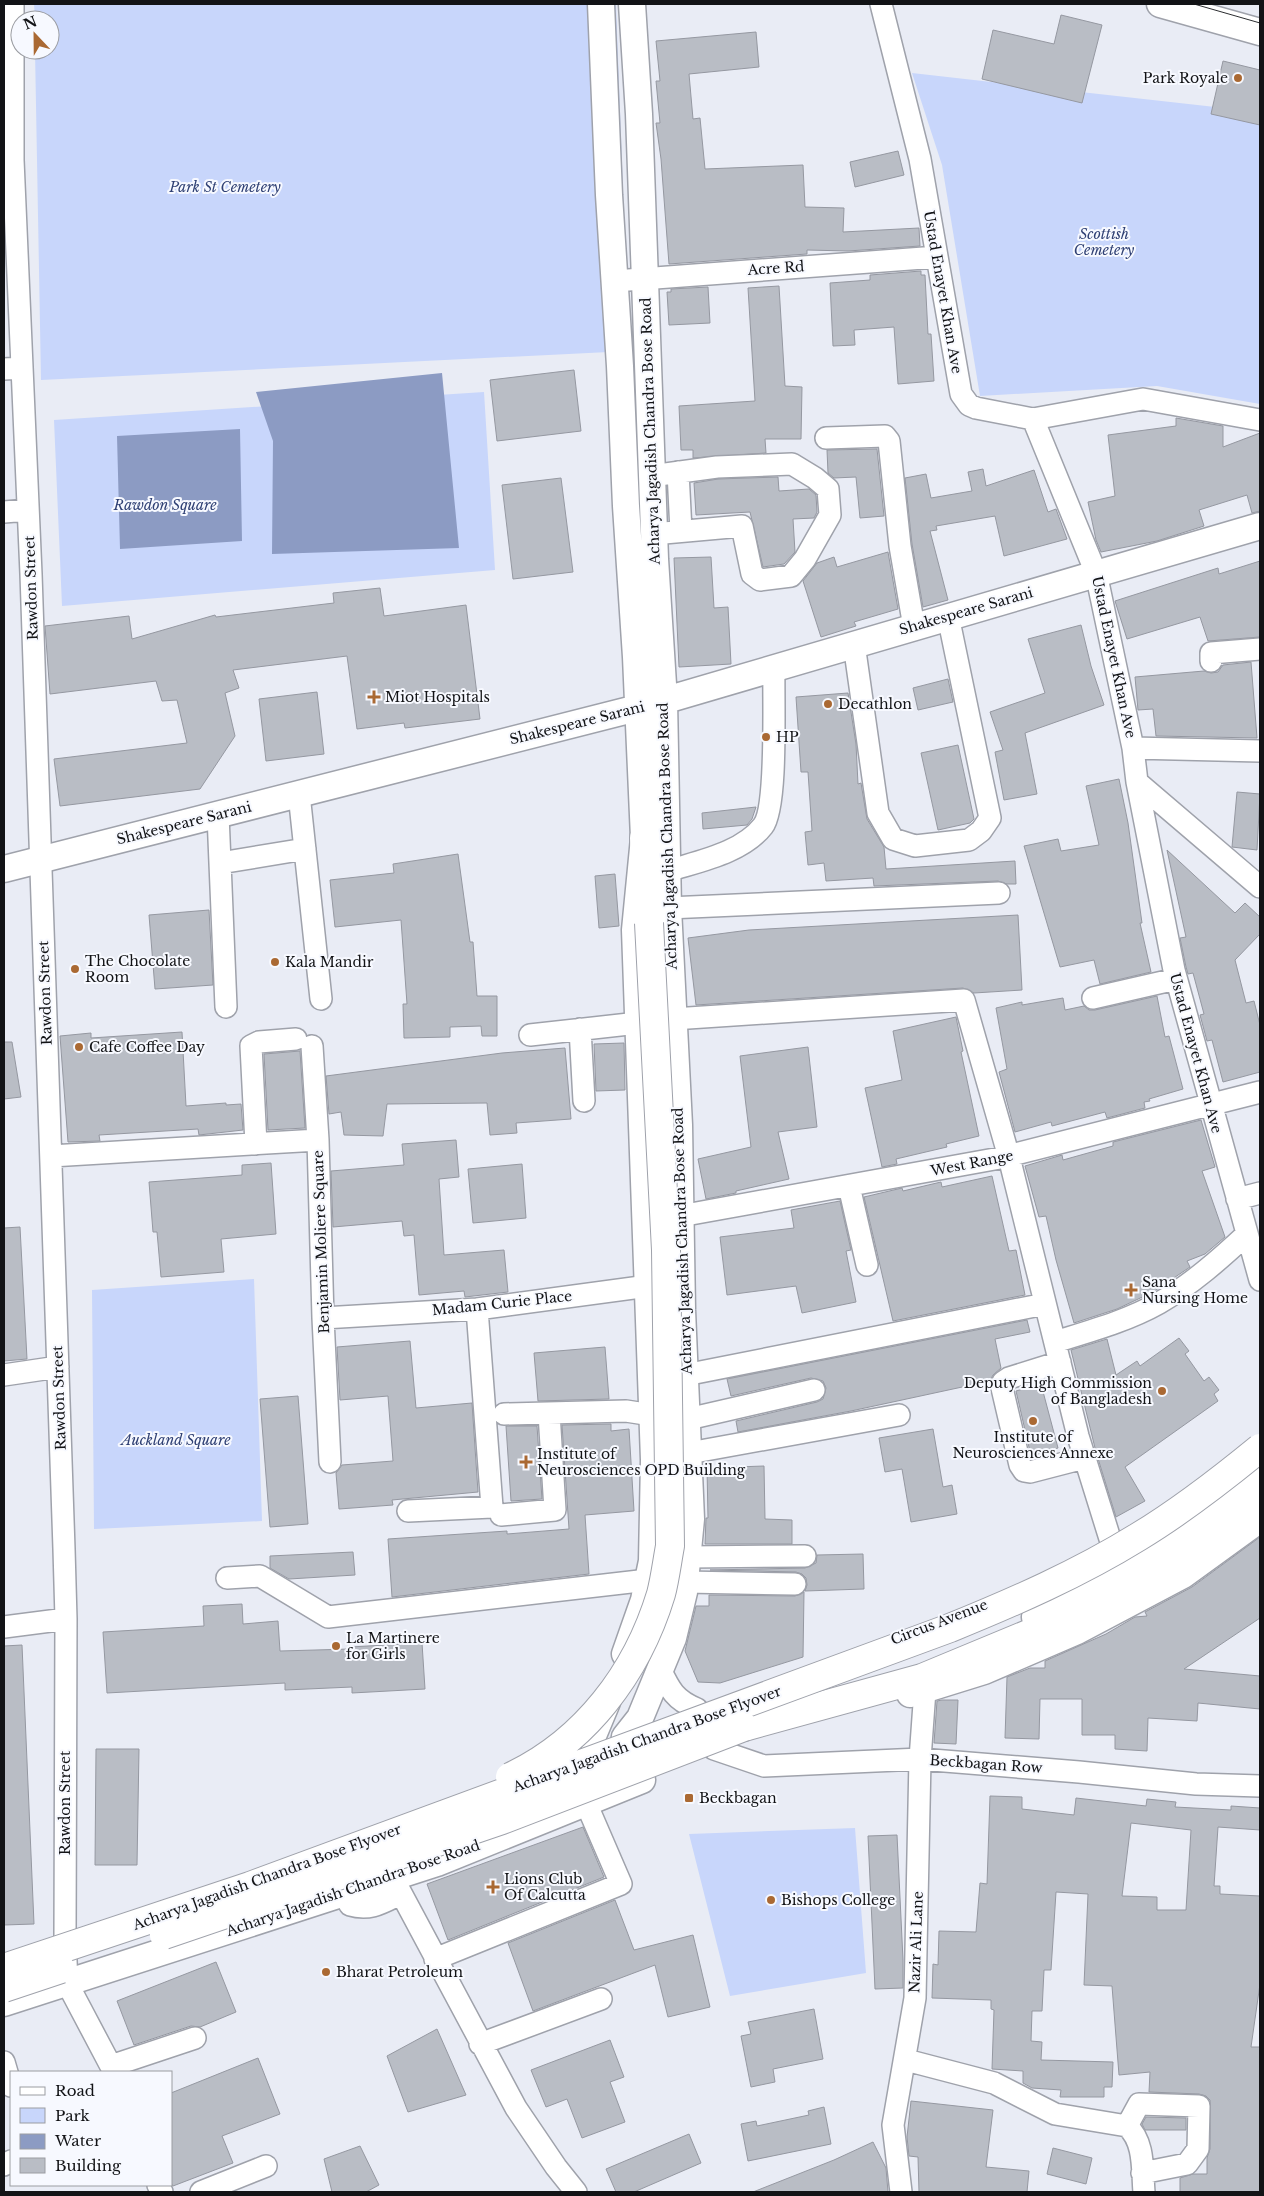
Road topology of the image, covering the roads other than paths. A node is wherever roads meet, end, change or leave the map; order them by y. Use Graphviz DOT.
graph roads {
  1 [pos="14,4"];
  2 [pos="601,4"];
  3 [pos="632,4"];
  4 [pos="881,4"];
  5 [pos="1160,4"];
  6 [pos="1260,32"];
  7 [pos="8,92"];
  8 [pos="937,257"];
  9 [pos="644,278"];
  10 [pos="615,281"];
  11 [pos="13,368"];
  12 [pos="1033,418"];
  13 [pos="1260,420"];
  14 [pos="826,438"];
  15 [pos="678,472"];
  16 [pos="651,476"];
  17 [pos="28,510"];
  18 [pos="4,512"];
  19 [pos="1260,526"];
  20 [pos="681,531"];
  21 [pos="654,534"];
  22 [pos="1096,573"];
  23 [pos="948,616"];
  24 [pos="914,627"];
  25 [pos="854,644"];
  26 [pos="1260,649"];
  27 [pos="1211,661"];
  28 [pos="774,668"];
  29 [pos="664,700"];
  30 [pos="638,707"];
  31 [pos="1133,748"];
  32 [pos="1260,751"];
  33 [pos="1137,782"];
  34 [pos="300,794"];
  35 [pos="218,815"];
  36 [pos="644,838"];
  37 [pos="306,849"];
  38 [pos="41,860"];
  39 [pos="220,862"];
  40 [pos="4,869"];
  41 [pos="668,871"];
  42 [pos="1260,886"];
  43 [pos="999,893"];
  44 [pos="659,916"];
  45 [pos="1176,979"];
  46 [pos="1093,998"];
  47 [pos="321,999"];
  48 [pos="226,1007"];
  49 [pos="673,1019"];
  50 [pos="638,1022"];
  51 [pos="580,1029"];
  52 [pos="530,1035"];
  53 [pos="1260,1092"];
  54 [pos="584,1101"];
  55 [pos="1210,1105"];
  56 [pos="318,1140"];
  57 [pos="256,1144"];
  58 [pos="51,1156"];
  59 [pos="1009,1156"];
  60 [pos="849,1186"];
  61 [pos="1260,1193"];
  62 [pos="1237,1199"];
  63 [pos="680,1216"];
  64 [pos="1247,1234"];
  65 [pos="867,1265"];
  66 [pos="1260,1280"];
  67 [pos="681,1282"];
  68 [pos="647,1285"];
  69 [pos="1045,1304"];
  70 [pos="477,1309"];
  71 [pos="323,1318"];
  72 [pos="1057,1352"];
  73 [pos="58,1367"];
  74 [pos="686,1374"];
  75 [pos="4,1375"];
  76 [pos="814,1390"];
  77 [pos="549,1413"];
  78 [pos="504,1414"];
  79 [pos="652,1415"];
  80 [pos="899,1415"];
  81 [pos="688,1419"];
  82 [pos="1260,1434"];
  83 [pos="1260,1448"];
  84 [pos="689,1453"];
  85 [pos="1084,1458"];
  86 [pos="330,1462"];
  87 [pos="1260,1476"];
  88 [pos="1260,1497"];
  89 [pos="408,1511"];
  90 [pos="500,1515"];
  91 [pos="1260,1519"];
  92 [pos="1111,1542"];
  93 [pos="805,1556"];
  94 [pos="686,1570"];
  95 [pos="228,1578"];
  96 [pos="648,1580"];
  97 [pos="795,1584"];
  98 [pos="66,1619"];
  99 [pos="4,1627"];
  100 [pos="660,1669"];
  101 [pos="926,1690"];
  102 [pos="697,1709"];
  103 [pos="744,1727"];
  104 [pos="625,1737"];
  105 [pos="714,1749"];
  106 [pos="588,1753"];
  107 [pos="920,1759"];
  108 [pos="647,1778"];
  109 [pos="1260,1786"];
  110 [pos="597,1798"];
  111 [pos="372,1833"];
  112 [pos="327,1857"];
  113 [pos="396,1885"];
  114 [pos="64,1938"];
  115 [pos="4,1958"];
  116 [pos="435,1959"];
  117 [pos="4,1968"];
  118 [pos="67,1983"];
  119 [pos="4,1988"];
  120 [pos="601,1999"];
  121 [pos="4,2003"];
  122 [pos="195,2038"];
  123 [pos="480,2044"];
  124 [pos="906,2060"];
  125 [pos="4,2062"];
  126 [pos="113,2069"];
  127 [pos="10,2083"];
  128 [pos="1127,2126"];
  129 [pos="266,2166"];
  130 [pos="1143,2182"];
  131 [pos="574,2191"];
  132 [pos="201,2192"];
  133 [pos="902,2192"];
  1 -- 7 [label="street, Rawdon Street"];
  2 -- 10 [label="main road, Acharya Jagadish Chandra Bose Road"];
  3 -- 9 [label="main road, Acharya Jagadish Chandra Bose Road"];
  4 -- 8 [label="street, Ustad Enayet Khan Ave"];
  5 -- 6 [label="main road"];
  7 -- 11 [label="street, Rawdon Street"];
  8 -- 9 [label="street, Acre Rd"];
  8 -- 12 [label="street, Ustad Enayet Khan Ave"];
  9 -- 10 [label="street, Acre Rd"];
  9 -- 16 [label="main road, Acharya Jagadish Chandra Bose Road"];
  10 -- 30 [label="main road, Acharya Jagadish Chandra Bose Road"];
  11 -- 17 [label="street, Rawdon Street"];
  12 -- 13 [label="street"];
  12 -- 22 [label="street, Ustad Enayet Khan Ave"];
  14 -- 24 [label="street"];
  15 -- 16 [label="street"];
  15 -- 20 [label="street"];
  15 -- 20 [label="street"];
  16 -- 21 [label="main road, Acharya Jagadish Chandra Bose Road"];
  17 -- 18 [label="street"];
  17 -- 38 [label="street, Rawdon Street"];
  19 -- 22 [label="main road, Shakespeare Sarani"];
  20 -- 21 [label="street"];
  21 -- 29 [label="main road, Acharya Jagadish Chandra Bose Road"];
  22 -- 23 [label="main road, Shakespeare Sarani"];
  22 -- 31 [label="street, Ustad Enayet Khan Ave"];
  23 -- 24 [label="main road, Shakespeare Sarani"];
  23 -- 25 [label="street"];
  24 -- 25 [label="main road, Shakespeare Sarani"];
  25 -- 28 [label="main road, Shakespeare Sarani"];
  26 -- 27 [label="street"];
  28 -- 29 [label="main road, Shakespeare Sarani"];
  28 -- 41 [label="street"];
  29 -- 30 [label="main road, Shakespeare Sarani"];
  29 -- 41 [label="main road, Acharya Jagadish Chandra Bose Road"];
  30 -- 34 [label="main road, Shakespeare Sarani"];
  30 -- 36 [label="main road, Acharya Jagadish Chandra Bose Road"];
  31 -- 32 [label="street"];
  31 -- 33 [label="street, Ustad Enayet Khan Ave"];
  33 -- 42 [label="street"];
  33 -- 45 [label="street, Ustad Enayet Khan Ave"];
  34 -- 35 [label="main road, Shakespeare Sarani"];
  34 -- 37 [label="street"];
  35 -- 38 [label="main road, Shakespeare Sarani"];
  35 -- 39 [label="street"];
  36 -- 44 [label="highway"];
  36 -- 50 [label="main road, Acharya Jagadish Chandra Bose Road"];
  37 -- 39 [label="street"];
  37 -- 47 [label="street"];
  38 -- 40 [label="main road, Shakespeare Sarani"];
  38 -- 58 [label="street, Rawdon Street"];
  39 -- 48 [label="street"];
  41 -- 44 [label="main road, Acharya Jagadish Chandra Bose Road"];
  43 -- 44 [label="street"];
  44 -- 49 [label="main road, Acharya Jagadish Chandra Bose Road"];
  44 -- 112 [label="highway, bridge"];
  45 -- 46 [label="street"];
  45 -- 55 [label="street, Ustad Enayet Khan Ave"];
  49 -- 59 [label="street"];
  49 -- 63 [label="main road, Acharya Jagadish Chandra Bose Road"];
  50 -- 51 [label="street"];
  50 -- 68 [label="main road, Acharya Jagadish Chandra Bose Road"];
  51 -- 52 [label="street"];
  51 -- 54 [label="street"];
  53 -- 55 [label="street, West Range"];
  55 -- 59 [label="street, West Range"];
  55 -- 62 [label="street, Ustad Enayet Khan Ave"];
  56 -- 57 [label="street, Benjamin Moliere Square"];
  56 -- 57 [label="street"];
  56 -- 71 [label="street, Benjamin Moliere Square"];
  57 -- 58 [label="street, Benjamin Moliere Square"];
  58 -- 73 [label="street, Rawdon Street"];
  59 -- 60 [label="street, West Range"];
  59 -- 69 [label="street"];
  60 -- 63 [label="street, West Range"];
  60 -- 65 [label="street"];
  61 -- 62 [label="street"];
  62 -- 64 [label="street, Ustad Enayet Khan Ave"];
  63 -- 67 [label="main road, Acharya Jagadish Chandra Bose Road"];
  64 -- 66 [label="street, Ustad Enayet Khan Ave"];
  64 -- 72 [label="street"];
  67 -- 68 [label="street, Madam Curie Place"];
  67 -- 74 [label="main road, Acharya Jagadish Chandra Bose Road"];
  68 -- 70 [label="street, Madam Curie Place"];
  68 -- 79 [label="main road, Acharya Jagadish Chandra Bose Road"];
  69 -- 72 [label="street"];
  69 -- 74 [label="street"];
  70 -- 71 [label="street, Madam Curie Place"];
  70 -- 89 [label="street"];
  71 -- 86 [label="street, Benjamin Moliere Square"];
  72 -- 85 [label="street"];
  72 -- 85 [label="street"];
  73 -- 75 [label="street"];
  73 -- 98 [label="street, Rawdon Street"];
  74 -- 81 [label="main road, Acharya Jagadish Chandra Bose Road"];
  76 -- 81 [label="street"];
  77 -- 78 [label="street"];
  77 -- 79 [label="street"];
  77 -- 90 [label="street"];
  79 -- 96 [label="main road, Acharya Jagadish Chandra Bose Road"];
  80 -- 84 [label="street"];
  81 -- 84 [label="main road, Acharya Jagadish Chandra Bose Road"];
  82 -- 92 [label="main road, Circus Avenue"];
  83 -- 112 [label="highway, Acharya Jagadish Chandra Bose Flyover, bridge"];
  84 -- 94 [label="main road, Acharya Jagadish Chandra Bose Road"];
  85 -- 92 [label="street"];
  87 -- 103 [label="main road, Acharya Jagadish Chandra Bose Flyover"];
  88 -- 103 [label="highway"];
  91 -- 101 [label="main road"];
  92 -- 102 [label="main road, Circus Avenue"];
  93 -- 94 [label="street"];
  94 -- 97 [label="street"];
  94 -- 100 [label="main road, Acharya Jagadish Chandra Bose Road"];
  95 -- 96 [label="street"];
  96 -- 106 [label="main road, Acharya Jagadish Chandra Bose Road"];
  98 -- 99 [label="street"];
  98 -- 114 [label="street, Rawdon Street"];
  100 -- 102 [label="street"];
  100 -- 104 [label="main road, Acharya Jagadish Chandra Bose Road"];
  101 -- 105 [label="main road"];
  101 -- 107 [label="street, Nazir Ali Lane"];
  102 -- 104 [label="main road, Circus Avenue"];
  102 -- 105 [label="street"];
  103 -- 119 [label="highway, Acharya Jagadish Chandra Bose Flyover, bridge"];
  104 -- 106 [label="main road, Circus Avenue"];
  104 -- 108 [label="main road"];
  105 -- 107 [label="street, Beckbagan Row"];
  105 -- 108 [label="main road"];
  106 -- 110 [label="main road"];
  106 -- 111 [label="main road"];
  107 -- 109 [label="street, Beckbagan Row"];
  107 -- 124 [label="street, Nazir Ali Lane"];
  108 -- 110 [label="main road, Acharya Jagadish Chandra Bose Road"];
  110 -- 113 [label="main road, Acharya Jagadish Chandra Bose Road"];
  110 -- 116 [label="street"];
  111 -- 113 [label="street"];
  111 -- 114 [label="main road"];
  112 -- 117 [label="highway, Acharya Jagadish Chandra Bose Flyover, bridge"];
  113 -- 116 [label="street"];
  113 -- 118 [label="main road, Acharya Jagadish Chandra Bose Road"];
  114 -- 115 [label="main road"];
  114 -- 118 [label="street, Rawdon Street"];
  116 -- 123 [label="street"];
  118 -- 121 [label="main road, Acharya Jagadish Chandra Bose Road"];
  118 -- 126 [label="street"];
  120 -- 123 [label="street"];
  122 -- 126 [label="street"];
  123 -- 131 [label="street"];
  124 -- 128 [label="street"];
  124 -- 133 [label="street, Nazir Ali Lane"];
  125 -- 127 [label="street"];
  128 -- 130 [label="street"];
  128 -- 130 [label="street"];
  129 -- 132 [label="street"];
}
